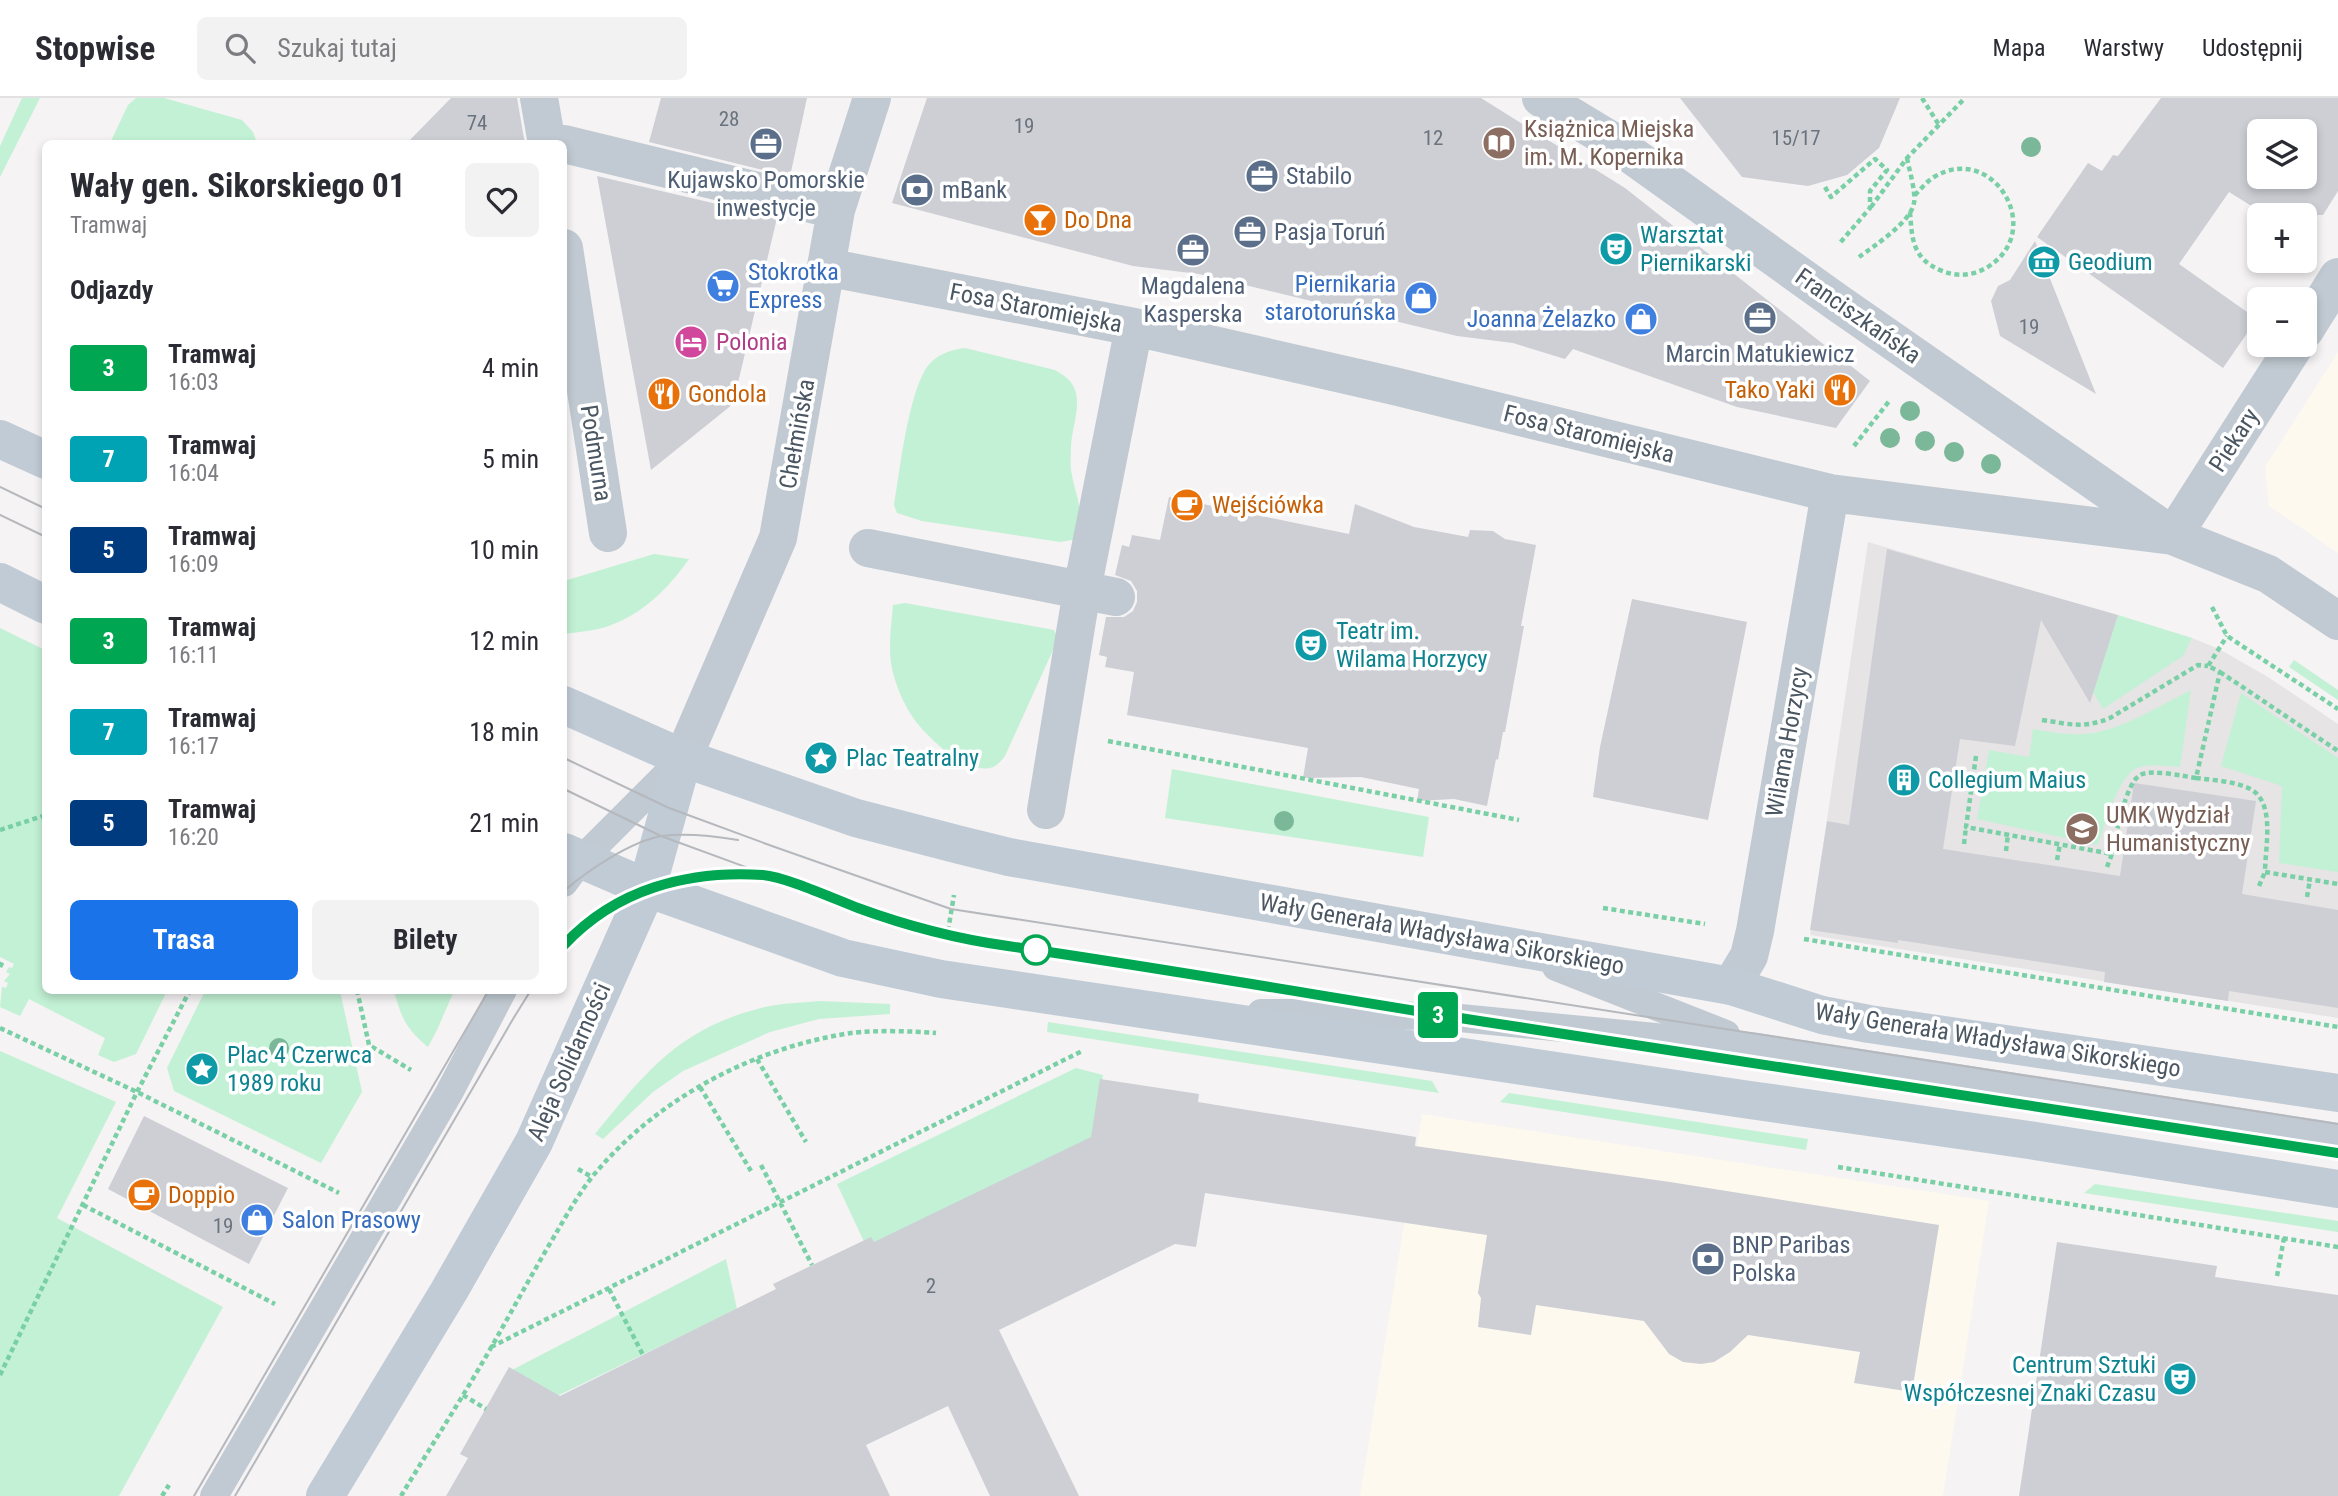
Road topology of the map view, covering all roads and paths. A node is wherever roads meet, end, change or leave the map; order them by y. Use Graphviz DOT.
graph roads {
  1 [pos="539,98"];
  2 [pos="872,98"];
  3 [pos="1541,98"];
  4 [pos="1922,98"];
  5 [pos="1965,98"];
  6 [pos="1939,125"];
  7 [pos="553,140"];
  8 [pos="567,146"];
  9 [pos="1907,158"];
  10 [pos="1825,187"];
  11 [pos="1914,196"];
  12 [pos="1870,208"];
  13 [pos="836,210"];
  14 [pos="1910,212"];
  15 [pos="1838,246"];
  16 [pos="1858,258"];
  17 [pos="567,267"];
  18 [pos="827,267"];
  19 [pos="2338,277"];
  20 [pos="2317,311"];
  21 [pos="1134,327"];
  22 [pos="2287,357"];
  23 [pos="1921,360"];
  24 [pos="0,439"];
  25 [pos="42,458"];
  26 [pos="1824,491"];
  27 [pos="608,533"];
  28 [pos="2173,536"];
  29 [pos="868,548"];
  30 [pos="0,582"];
  31 [pos="1099,593"];
  32 [pos="42,603"];
  33 [pos="2209,603"];
  34 [pos="2338,621"];
  35 [pos="2227,636"];
  36 [pos="2208,666"];
  37 [pos="2220,672"];
  38 [pos="567,706"];
  39 [pos="2338,709"];
  40 [pos="2042,720"];
  41 [pos="1059,731"];
  42 [pos="2338,751"];
  43 [pos="1976,756"];
  44 [pos="683,758"];
  45 [pos="2196,778"];
  46 [pos="1046,810"];
  47 [pos="42,815"];
  48 [pos="1520,820"];
  49 [pos="1966,827"];
  50 [pos="0,830"];
  51 [pos="2008,834"];
  52 [pos="1964,844"];
  53 [pos="2060,844"];
  54 [pos="2006,851"];
  55 [pos="2112,854"];
  56 [pos="2057,860"];
  57 [pos="569,865"];
  58 [pos="2107,867"];
  59 [pos="2264,872"];
  60 [pos="2310,880"];
  61 [pos="2338,884"];
  62 [pos="2259,886"];
  63 [pos="647,888"];
  64 [pos="955,888"];
  65 [pos="2307,897"];
  66 [pos="948,935"];
  67 [pos="1801,939"];
  68 [pos="1499,944"];
  69 [pos="1731,986"];
  70 [pos="188,994"];
  71 [pos="358,994"];
  72 [pos="501,994"];
  73 [pos="1166,1013"];
  74 [pos="2338,1027"];
  75 [pos="0,1028"];
  76 [pos="945,1034"];
  77 [pos="1758,1047"];
  78 [pos="1070,1050"];
  79 [pos="757,1059"];
  80 [pos="412,1070"];
  81 [pos="700,1087"];
  82 [pos="137,1093"];
  83 [pos="2338,1093"];
  84 [pos="2338,1138"];
  85 [pos="806,1142"];
  86 [pos="761,1165"];
  87 [pos="1833,1166"];
  88 [pos="751,1171"];
  89 [pos="2338,1189"];
  90 [pos="340,1193"];
  91 [pos="781,1202"];
  92 [pos="83,1205"];
  93 [pos="2284,1238"];
  94 [pos="2338,1247"];
  95 [pos="812,1265"];
  96 [pos="2277,1276"];
  97 [pos="609,1289"];
  98 [pos="275,1304"];
  99 [pos="491,1347"];
  100 [pos="643,1355"];
  101 [pos="0,1375"];
  102 [pos="462,1395"];
  103 [pos="486,1409"];
  104 [pos="214,1496"];
  105 [pos="325,1496"];
  106 [pos="401,1496"];
  1 -- 7 [label="street"];
  2 -- 13 [label="street, Chełmińska"];
  3 -- 23 [label="street, Franciszkańska"];
  4 -- 6 [label="path"];
  5 -- 6 [label="path"];
  6 -- 9 [label="path"];
  8 -- 13 [label="street"];
  9 -- 11 [label="path"];
  9 -- 12 [label="path"];
  10 -- 12 [label="path"];
  11 -- 14 [label="path"];
  11 -- 14 [label="path"];
  12 -- 15 [label="path"];
  13 -- 18 [label="street, Chełmińska"];
  14 -- 16 [label="path"];
  17 -- 27 [label="street, Podmurna"];
  18 -- 21 [label="street, Fosa Staromiejska"];
  18 -- 44 [label="street, Chełmińska"];
  19 -- 20 [label="street"];
  21 -- 26 [label="street, Fosa Staromiejska"];
  21 -- 31 [label="street"];
  22 -- 28 [label="street, Piekary"];
  23 -- 26 [label="path"];
  23 -- 28 [label="street, Franciszkańska"];
  24 -- 25 [label="street"];
  26 -- 28 [label="street, Fosa Staromiejska"];
  26 -- 69 [label="street, Wilama Horzycy"];
  28 -- 34 [label="street, Fosa Staromiejska"];
  29 -- 31 [label="street"];
  30 -- 32 [label="street"];
  31 -- 41 [label="street"];
  33 -- 35 [label="path"];
  35 -- 36 [label="path"];
  35 -- 39 [label="path"];
  36 -- 37 [label="path"];
  36 -- 40 [label="path"];
  37 -- 42 [label="path"];
  37 -- 45 [label="path"];
  38 -- 44 [label="street, Wały Generała Władysława Sikorskiego"];
  41 -- 46 [label="street"];
  41 -- 48 [label="path"];
  43 -- 49 [label="path"];
  44 -- 57 [label="lane"];
  44 -- 63 [label="street, Aleja Solidarności"];
  44 -- 68 [label="street, Wały Generała Władysława Sikorskiego"];
  45 -- 55 [label="path"];
  45 -- 59 [label="path"];
  47 -- 50 [label="path"];
  49 -- 51 [label="path"];
  49 -- 52 [label="path"];
  51 -- 53 [label="path"];
  51 -- 54 [label="path"];
  53 -- 55 [label="path"];
  53 -- 56 [label="path"];
  55 -- 58 [label="path"];
  57 -- 63 [label="street"];
  59 -- 60 [label="path"];
  59 -- 62 [label="path"];
  60 -- 61 [label="path"];
  60 -- 65 [label="path"];
  63 -- 73 [label="street"];
  63 -- 105 [label="street, Aleja Solidarności"];
  64 -- 66 [label="path"];
  67 -- 74 [label="path"];
  68 -- 69 [label="street, Wały Generała Władysława Sikorskiego"];
  68 -- 77 [label="lane"];
  69 -- 83 [label="street, Wały Generała Władysława Sikorskiego"];
  70 -- 82 [label="path"];
  71 -- 80 [label="path"];
  72 -- 104 [label="lane"];
  73 -- 77 [label="lane"];
  73 -- 89 [label="street"];
  75 -- 82 [label="path"];
  76 -- 79 [label="path"];
  77 -- 84 [label="lane"];
  78 -- 91 [label="path"];
  79 -- 81 [label="path"];
  79 -- 85 [label="path"];
  81 -- 88 [label="path"];
  81 -- 99 [label="path"];
  82 -- 90 [label="path"];
  82 -- 92 [label="path"];
  86 -- 91 [label="path"];
  87 -- 93 [label="path"];
  91 -- 95 [label="path"];
  91 -- 97 [label="path"];
  92 -- 98 [label="path"];
  92 -- 101 [label="path"];
  93 -- 94 [label="path"];
  93 -- 96 [label="path"];
  97 -- 99 [label="path"];
  97 -- 100 [label="path"];
  99 -- 102 [label="path"];
  102 -- 103 [label="path"];
  102 -- 106 [label="path"];
}
